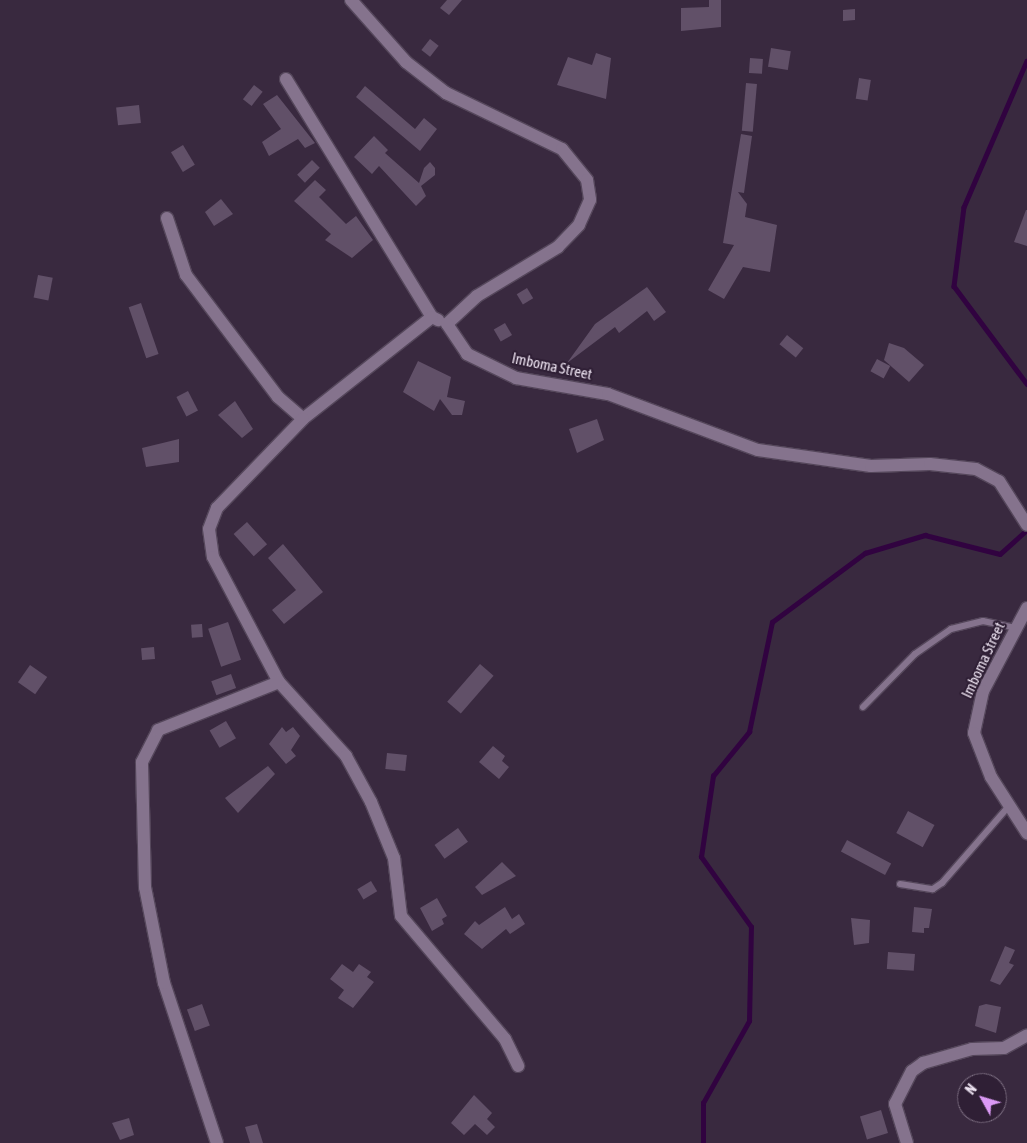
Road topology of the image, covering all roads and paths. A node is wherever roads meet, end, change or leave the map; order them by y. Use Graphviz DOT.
graph roads {
  1 [pos="351,0"];
  2 [pos="286,78"];
  3 [pos="167,218"];
  4 [pos="432,317"];
  5 [pos="447,324"];
  6 [pos="303,419"];
  7 [pos="1027,525"];
  8 [pos="1027,608"];
  9 [pos="1015,628"];
  10 [pos="279,682"];
  11 [pos="863,707"];
  12 [pos="1009,806"];
  13 [pos="1027,833"];
  14 [pos="900,884"];
  15 [pos="1027,1035"];
  16 [pos="518,1066"];
  17 [pos="216,1143"];
  18 [pos="907,1143"];
  1 -- 5 [label="street"];
  2 -- 4 [label="street"];
  3 -- 6 [label="street"];
  4 -- 5 [label="street"];
  4 -- 6 [label="street"];
  5 -- 7 [label="street, Imboma Street"];
  6 -- 10 [label="street"];
  8 -- 9 [label="street, Imboma Street"];
  9 -- 11 [label="lane"];
  9 -- 12 [label="street, Imboma Street"];
  10 -- 16 [label="street"];
  10 -- 17 [label="street"];
  12 -- 13 [label="street, Imboma Street"];
  12 -- 14 [label="lane"];
  15 -- 18 [label="street"];
}
